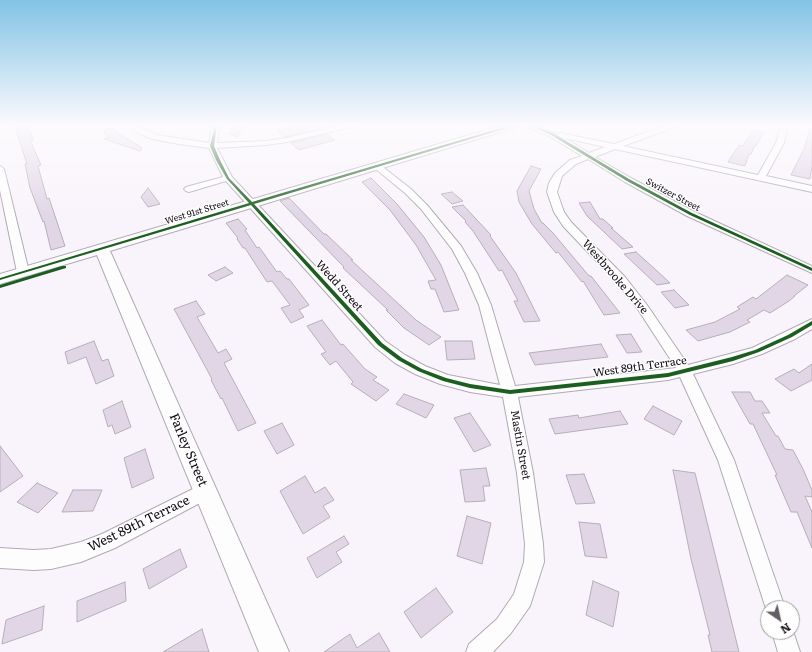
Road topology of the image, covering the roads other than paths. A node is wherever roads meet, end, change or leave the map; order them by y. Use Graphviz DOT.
graph roads {
  1 [pos="216,155"];
  2 [pos="410,155"];
  3 [pos="652,155"];
  4 [pos="774,155"];
  5 [pos="587,156"];
  6 [pos="376,166"];
  7 [pos="0,169"];
  8 [pos="228,178"];
  9 [pos="762,178"];
  10 [pos="189,189"];
  11 [pos="812,189"];
  12 [pos="252,203"];
  13 [pos="5,213"];
  14 [pos="102,249"];
  15 [pos="812,270"];
  16 [pos="23,272"];
  17 [pos="0,279"];
  18 [pos="812,323"];
  19 [pos="684,372"];
  20 [pos="510,392"];
  21 [pos="205,491"];
  22 [pos="0,558"];
  23 [pos="772,600"];
  24 [pos="785,640"];
  25 [pos="274,652"];
  26 [pos="477,652"];
  27 [pos="789,652"];
  1 -- 8 [label="street, Wedd Street"];
  2 -- 6 [label="street, West 91st Street"];
  3 -- 9 [label="street"];
  4 -- 9 [label="street"];
  5 -- 15 [label="street, Switzer Street"];
  5 -- 19 [label="street, Westbrooke Drive"];
  6 -- 12 [label="street, West 91st Street"];
  6 -- 20 [label="street, Mastin Street"];
  7 -- 13 [label="street"];
  8 -- 10 [label="street"];
  8 -- 12 [label="street, Wedd Street"];
  9 -- 11 [label="street"];
  12 -- 14 [label="street, West 91st Street"];
  12 -- 20 [label="street, Wedd Street"];
  13 -- 16 [label="street"];
  14 -- 16 [label="street, West 91st Street"];
  14 -- 21 [label="street, Farley Street"];
  16 -- 17 [label="street, West 91st Street"];
  18 -- 19 [label="street, West 89th Terrace"];
  19 -- 20 [label="street, West 89th Terrace"];
  19 -- 23 [label="street, Westbrooke Drive"];
  20 -- 26 [label="street, Mastin Street"];
  21 -- 22 [label="street, West 89th Terrace"];
  21 -- 25 [label="street, Farley Street"];
  24 -- 27 [label="street"];
}
